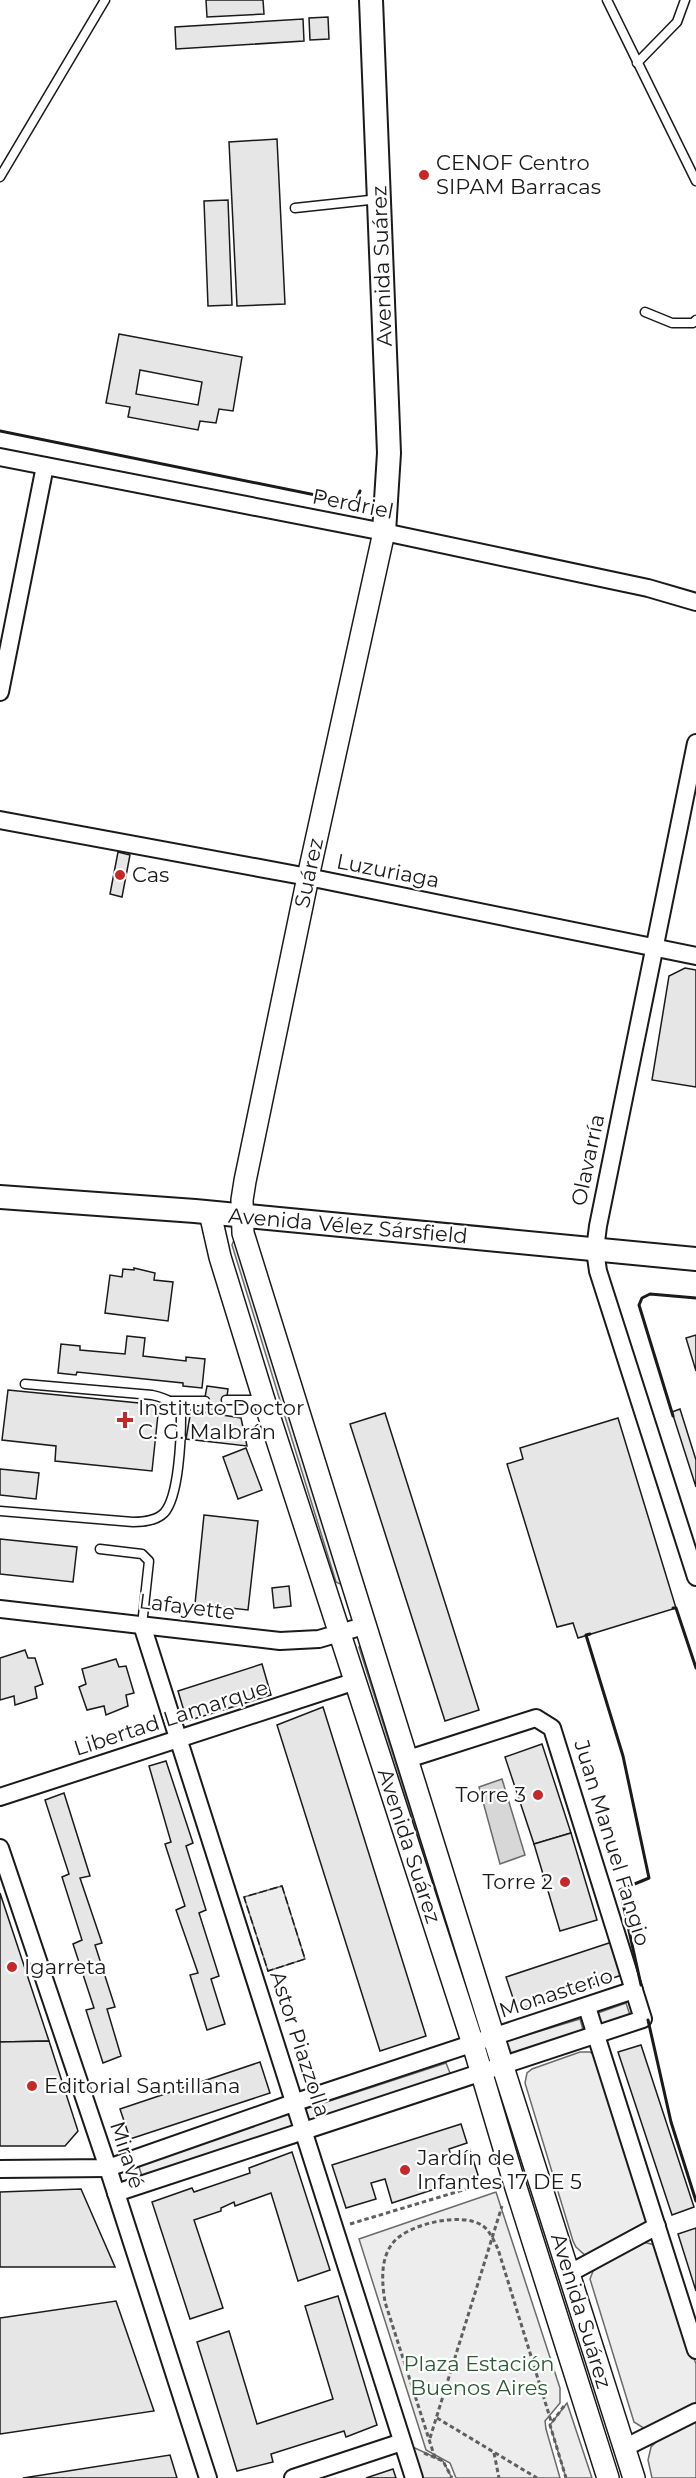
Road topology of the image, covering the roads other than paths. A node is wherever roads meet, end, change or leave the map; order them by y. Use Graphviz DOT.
graph roads {
  1 [pos="105,0"];
  2 [pos="371,0"];
  3 [pos="607,0"];
  4 [pos="685,0"];
  5 [pos="638,63"];
  6 [pos="0,177"];
  7 [pos="696,182"];
  8 [pos="379,199"];
  9 [pos="295,208"];
  10 [pos="645,312"];
  11 [pos="696,320"];
  12 [pos="0,457"];
  13 [pos="45,466"];
  14 [pos="384,532"];
  15 [pos="696,602"];
  16 [pos="0,692"];
  17 [pos="696,743"];
  18 [pos="0,820"];
  19 [pos="308,877"];
  20 [pos="655,948"];
  21 [pos="696,956"];
  22 [pos="0,1197"];
  23 [pos="210,1213"];
  24 [pos="242,1215"];
  25 [pos="595,1250"];
  26 [pos="696,1259"];
  27 [pos="25,1384"];
  28 [pos="226,1400"];
  29 [pos="264,1400"];
  30 [pos="171,1401"];
  31 [pos="205,1401"];
  32 [pos="0,1511"];
  33 [pos="100,1549"];
  34 [pos="696,1577"];
  35 [pos="0,1609"];
  36 [pos="142,1625"];
  37 [pos="367,1625"];
  38 [pos="341,1633"];
  39 [pos="356,1682"];
  40 [pos="179,1738"];
  41 [pos="408,1759"];
  42 [pos="0,1797"];
  43 [pos="0,1848"];
  44 [pos="634,1990"];
  45 [pos="587,2007"];
  46 [pos="596,2035"];
  47 [pos="495,2037"];
  48 [pos="473,2044"];
  49 [pos="503,2067"];
  50 [pos="482,2074"];
  51 [pos="296,2103"];
  52 [pos="305,2131"];
  53 [pos="108,2168"];
  54 [pos="0,2169"];
  55 [pos="116,2193"];
  56 [pos="657,2226"];
  57 [pos="570,2273"];
  58 [pos="696,2350"];
  59 [pos="696,2412"];
  60 [pos="402,2442"];
  61 [pos="624,2448"];
  62 [pos="208,2478"];
  63 [pos="293,2478"];
  64 [pos="414,2478"];
  65 [pos="609,2478"];
  66 [pos="634,2478"];
  1 -- 6 [label="lane"];
  2 -- 8 [label="main road, Avenida Suárez"];
  3 -- 5 [label="lane"];
  4 -- 5 [label="lane"];
  5 -- 7 [label="lane"];
  8 -- 9 [label="lane"];
  8 -- 14 [label="main road, Avenida Suárez"];
  10 -- 11 [label="lane"];
  12 -- 13 [label="street, Perdriel"];
  13 -- 14 [label="street, Perdriel"];
  13 -- 16 [label="street"];
  14 -- 15 [label="street, Perdriel"];
  14 -- 19 [label="street, Suárez"];
  17 -- 20 [label="street, Olavarría"];
  18 -- 19 [label="street, Luzuriaga"];
  19 -- 20 [label="street, Luzuriaga"];
  19 -- 24 [label="street, Suárez"];
  20 -- 21 [label="street, Luzuriaga"];
  20 -- 25 [label="street, Olavarría"];
  22 -- 23 [label="main road, Avenida Vélez Sársfield"];
  23 -- 24 [label="main road, Avenida Vélez Sársfield"];
  23 -- 29 [label="street, Avenida Suárez"];
  24 -- 25 [label="main road, Avenida Vélez Sársfield"];
  24 -- 37 [label="street, Avenida Suárez"];
  25 -- 26 [label="main road, Avenida Vélez Sársfield"];
  25 -- 34 [label="street, Olavarría"];
  27 -- 30 [label="lane"];
  28 -- 29 [label="lane"];
  29 -- 38 [label="street, Avenida Suárez"];
  30 -- 31 [label="lane"];
  30 -- 32 [label="lane"];
  33 -- 36 [label="lane"];
  35 -- 36 [label="street, Lafayette"];
  36 -- 38 [label="street, Lafayette"];
  36 -- 40 [label="street, Astor Piazzolla"];
  37 -- 38 [label="street, Lafayette"];
  37 -- 41 [label="street, Avenida Suárez"];
  38 -- 39 [label="street, Avenida Suárez"];
  39 -- 40 [label="street, Libertad Lamarque"];
  39 -- 48 [label="street, Avenida Suárez"];
  40 -- 42 [label="street, Libertad Lamarque"];
  40 -- 51 [label="street, Astor Piazzolla"];
  41 -- 44 [label="street, Juan Manuel Fangio"];
  41 -- 47 [label="street, Avenida Suárez"];
  43 -- 53 [label="street, Miravé"];
  44 -- 45 [label="street, Monasterio"];
  44 -- 46 [label="street, Monasterio"];
  45 -- 46 [label="street"];
  45 -- 47 [label="street, Monasterio"];
  46 -- 49 [label="street, Monasterio"];
  46 -- 56 [label="street"];
  47 -- 48 [label="street, Monasterio"];
  47 -- 49 [label="street, Avenida Suárez"];
  48 -- 50 [label="street, Avenida Suárez"];
  48 -- 51 [label="street, Monasterio"];
  49 -- 50 [label="street, Monasterio"];
  49 -- 57 [label="street, Avenida Suárez"];
  50 -- 52 [label="street, Monasterio"];
  50 -- 65 [label="street, Avenida Suárez"];
  51 -- 52 [label="street, Astor Piazzolla"];
  51 -- 53 [label="street, Monasterio"];
  52 -- 55 [label="street, Monasterio"];
  52 -- 60 [label="street, Astor Piazzolla"];
  53 -- 54 [label="street, Monasterio"];
  53 -- 55 [label="street, Miravé"];
  55 -- 62 [label="street, Miravé"];
  56 -- 57 [label="street"];
  56 -- 58 [label="street"];
  57 -- 61 [label="street, Avenida Suárez"];
  59 -- 61 [label="street"];
  60 -- 63 [label="street"];
  60 -- 64 [label="street, Astor Piazzolla"];
  61 -- 66 [label="street, Avenida Suárez"];
}
